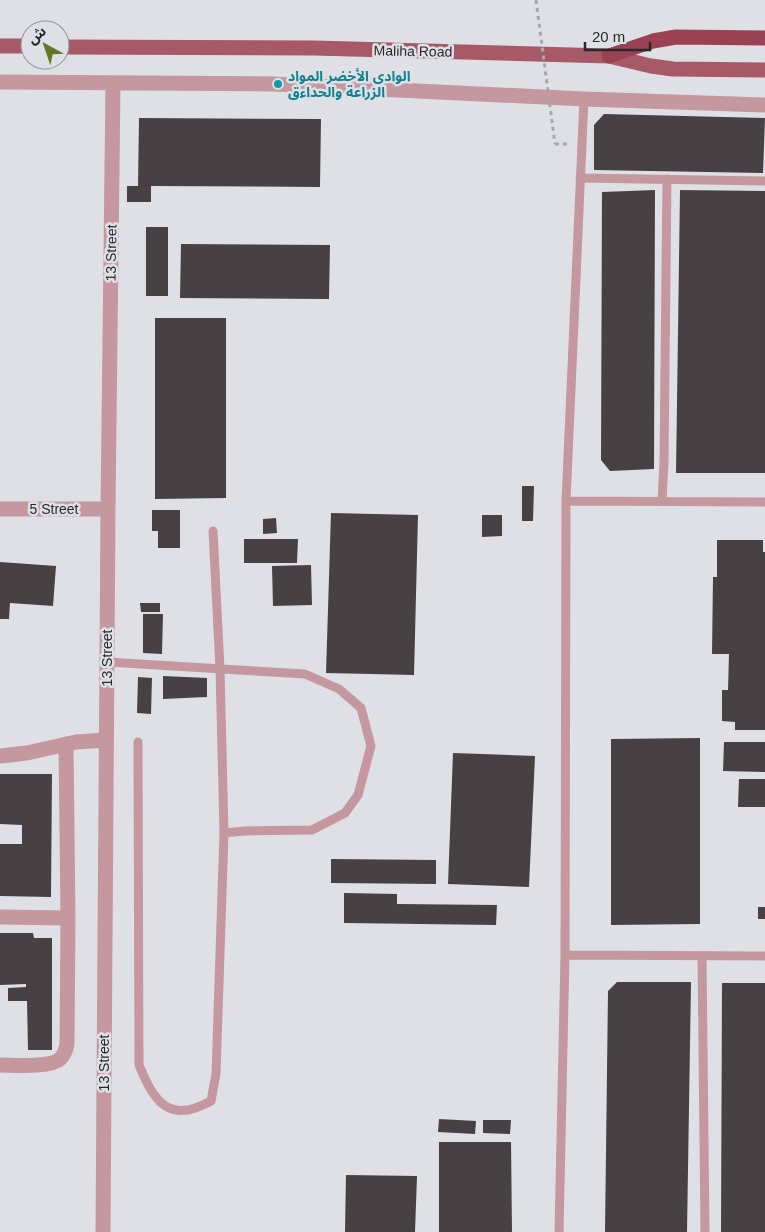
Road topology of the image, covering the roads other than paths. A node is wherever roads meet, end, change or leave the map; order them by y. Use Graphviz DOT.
graph roads {
  1 [pos="765,38"];
  2 [pos="0,46"];
  3 [pos="20,46"];
  4 [pos="70,47"];
  5 [pos="609,56"];
  6 [pos="765,70"];
  7 [pos="0,82"];
  8 [pos="114,84"];
  9 [pos="584,98"];
  10 [pos="765,105"];
  11 [pos="580,178"];
  12 [pos="667,179"];
  13 [pos="765,181"];
  14 [pos="566,500"];
  15 [pos="662,501"];
  16 [pos="765,502"];
  17 [pos="0,509"];
  18 [pos="108,509"];
  19 [pos="213,531"];
  20 [pos="107,662"];
  21 [pos="220,669"];
  22 [pos="106,740"];
  23 [pos="138,742"];
  24 [pos="66,744"];
  25 [pos="0,756"];
  26 [pos="224,833"];
  27 [pos="0,917"];
  28 [pos="68,918"];
  29 [pos="565,955"];
  30 [pos="702,956"];
  31 [pos="765,956"];
  32 [pos="0,1065"];
  33 [pos="103,1232"];
  34 [pos="559,1232"];
  35 [pos="705,1232"];
  1 -- 5 [label="highway"];
  2 -- 3 [label="main road"];
  4 -- 5 [label="main road, Maliha Road"];
  5 -- 6 [label="main road, Maliha Road"];
  7 -- 8 [label="street"];
  8 -- 9 [label="street"];
  8 -- 18 [label="street, 13 Street"];
  9 -- 10 [label="street"];
  9 -- 11 [label="lane"];
  11 -- 12 [label="lane"];
  11 -- 14 [label="lane"];
  12 -- 13 [label="lane"];
  12 -- 15 [label="lane"];
  14 -- 15 [label="lane"];
  14 -- 29 [label="lane"];
  15 -- 16 [label="lane"];
  17 -- 18 [label="street, 5 Street"];
  18 -- 20 [label="street, 13 Street"];
  19 -- 21 [label="lane"];
  20 -- 21 [label="lane"];
  20 -- 22 [label="street, 13 Street"];
  21 -- 26 [label="lane"];
  21 -- 26 [label="lane"];
  22 -- 24 [label="street"];
  22 -- 33 [label="street, 13 Street"];
  23 -- 26 [label="lane"];
  24 -- 25 [label="street"];
  24 -- 28 [label="street"];
  27 -- 28 [label="street"];
  28 -- 32 [label="street"];
  29 -- 30 [label="lane"];
  29 -- 34 [label="lane"];
  30 -- 31 [label="lane"];
  30 -- 35 [label="lane"];
}
